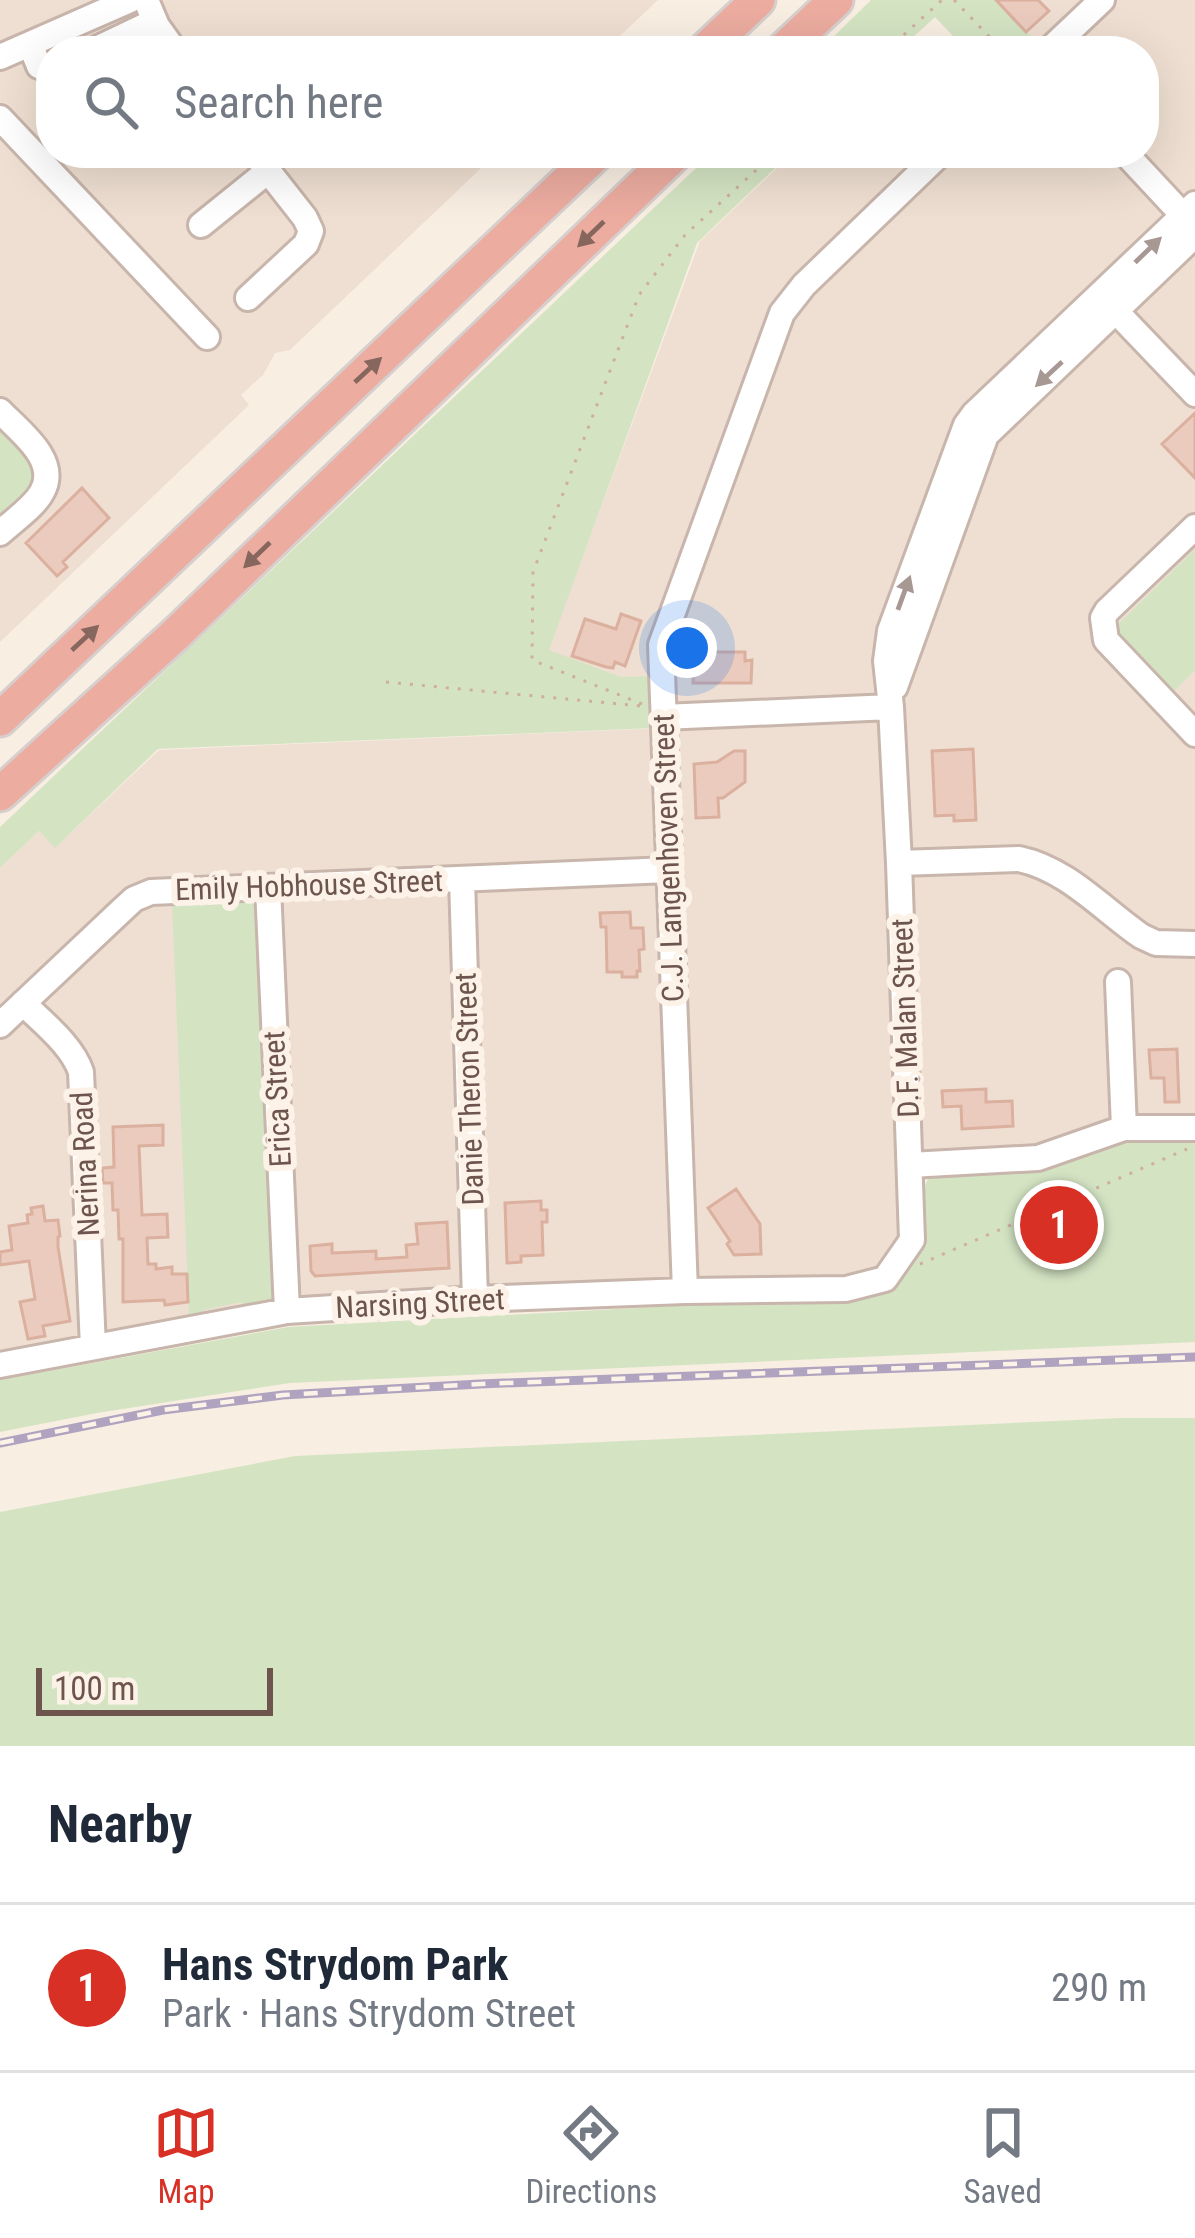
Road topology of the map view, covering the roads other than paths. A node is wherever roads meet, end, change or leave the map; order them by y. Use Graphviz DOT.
graph roads {
  1 [pos="130,0"];
  2 [pos="758,0"];
  3 [pos="836,0"];
  4 [pos="1102,0"];
  5 [pos="151,11"];
  6 [pos="48,36"];
  7 [pos="114,36"];
  8 [pos="720,36"];
  9 [pos="798,36"];
  10 [pos="1064,36"];
  11 [pos="36,41"];
  12 [pos="30,44"];
  13 [pos="0,57"];
  14 [pos="36,58"];
  15 [pos="0,118"];
  16 [pos="36,156"];
  17 [pos="47,168"];
  18 [pos="255,168"];
  19 [pos="266,168"];
  20 [pos="580,168"];
  21 [pos="660,168"];
  22 [pos="925,168"];
  23 [pos="1140,168"];
  24 [pos="1192,220"];
  25 [pos="201,225"];
  26 [pos="248,298"];
  27 [pos="1108,304"];
  28 [pos="207,337"];
  29 [pos="1195,394"];
  30 [pos="0,411"];
  31 [pos="1195,527"];
  32 [pos="0,533"];
  33 [pos="891,707"];
  34 [pos="663,717"];
  35 [pos="0,719"];
  36 [pos="1195,734"];
  37 [pos="0,794"];
  38 [pos="899,863"];
  39 [pos="669,870"];
  40 [pos="462,879"];
  41 [pos="268,887"];
  42 [pos="1195,944"];
  43 [pos="1118,982"];
  44 [pos="23,1003"];
  45 [pos="0,1025"];
  46 [pos="1124,1128"];
  47 [pos="1195,1128"];
  48 [pos="910,1165"];
  49 [pos="846,1289"];
  50 [pos="686,1291"];
  51 [pos="475,1299"];
  52 [pos="287,1311"];
  53 [pos="93,1347"];
  54 [pos="0,1365"];
  1 -- 6 [label="street"];
  2 -- 8 [label="highway"];
  3 -- 9 [label="highway"];
  4 -- 10 [label="street"];
  5 -- 7 [label="street"];
  11 -- 12 [label="street"];
  12 -- 13 [label="street"];
  12 -- 14 [label="street"];
  15 -- 16 [label="street"];
  17 -- 28 [label="street"];
  18 -- 25 [label="street"];
  19 -- 26 [label="street"];
  35 -- 20 [label="highway, one-way"];
  21 -- 37 [label="highway, one-way"];
  22 -- 34 [label="street, C.J. Langenhoven Street"];
  23 -- 24 [label="street"];
  24 -- 27 [label="street, D.F. Malan Street"];
  27 -- 29 [label="street"];
  27 -- 33 [label="street, D.F. Malan Street"];
  30 -- 32 [label="street"];
  31 -- 36 [label="street"];
  33 -- 34 [label="street"];
  33 -- 38 [label="street, D.F. Malan Street"];
  34 -- 39 [label="street, C.J. Langenhoven Street"];
  38 -- 42 [label="street"];
  38 -- 48 [label="street, D.F. Malan Street"];
  39 -- 40 [label="street, Emily Hobhouse Street"];
  39 -- 50 [label="street, C.J. Langenhoven Street"];
  40 -- 41 [label="street, Emily Hobhouse Street"];
  40 -- 51 [label="street, Danie Theron Street"];
  41 -- 44 [label="street, Emily Hobhouse Street"];
  41 -- 52 [label="street, Erica Street"];
  43 -- 46 [label="street"];
  44 -- 45 [label="street, Emily Hobhouse Street"];
  44 -- 53 [label="street, Nerina Road"];
  46 -- 47 [label="street"];
  46 -- 48 [label="street"];
  48 -- 49 [label="street, D.F. Malan Street"];
  49 -- 50 [label="street, Narsing Street"];
  50 -- 51 [label="street, Narsing Street"];
  51 -- 52 [label="street, Narsing Street"];
  52 -- 53 [label="street, Narsing Street"];
  53 -- 54 [label="street, Narsing Street"];
}
